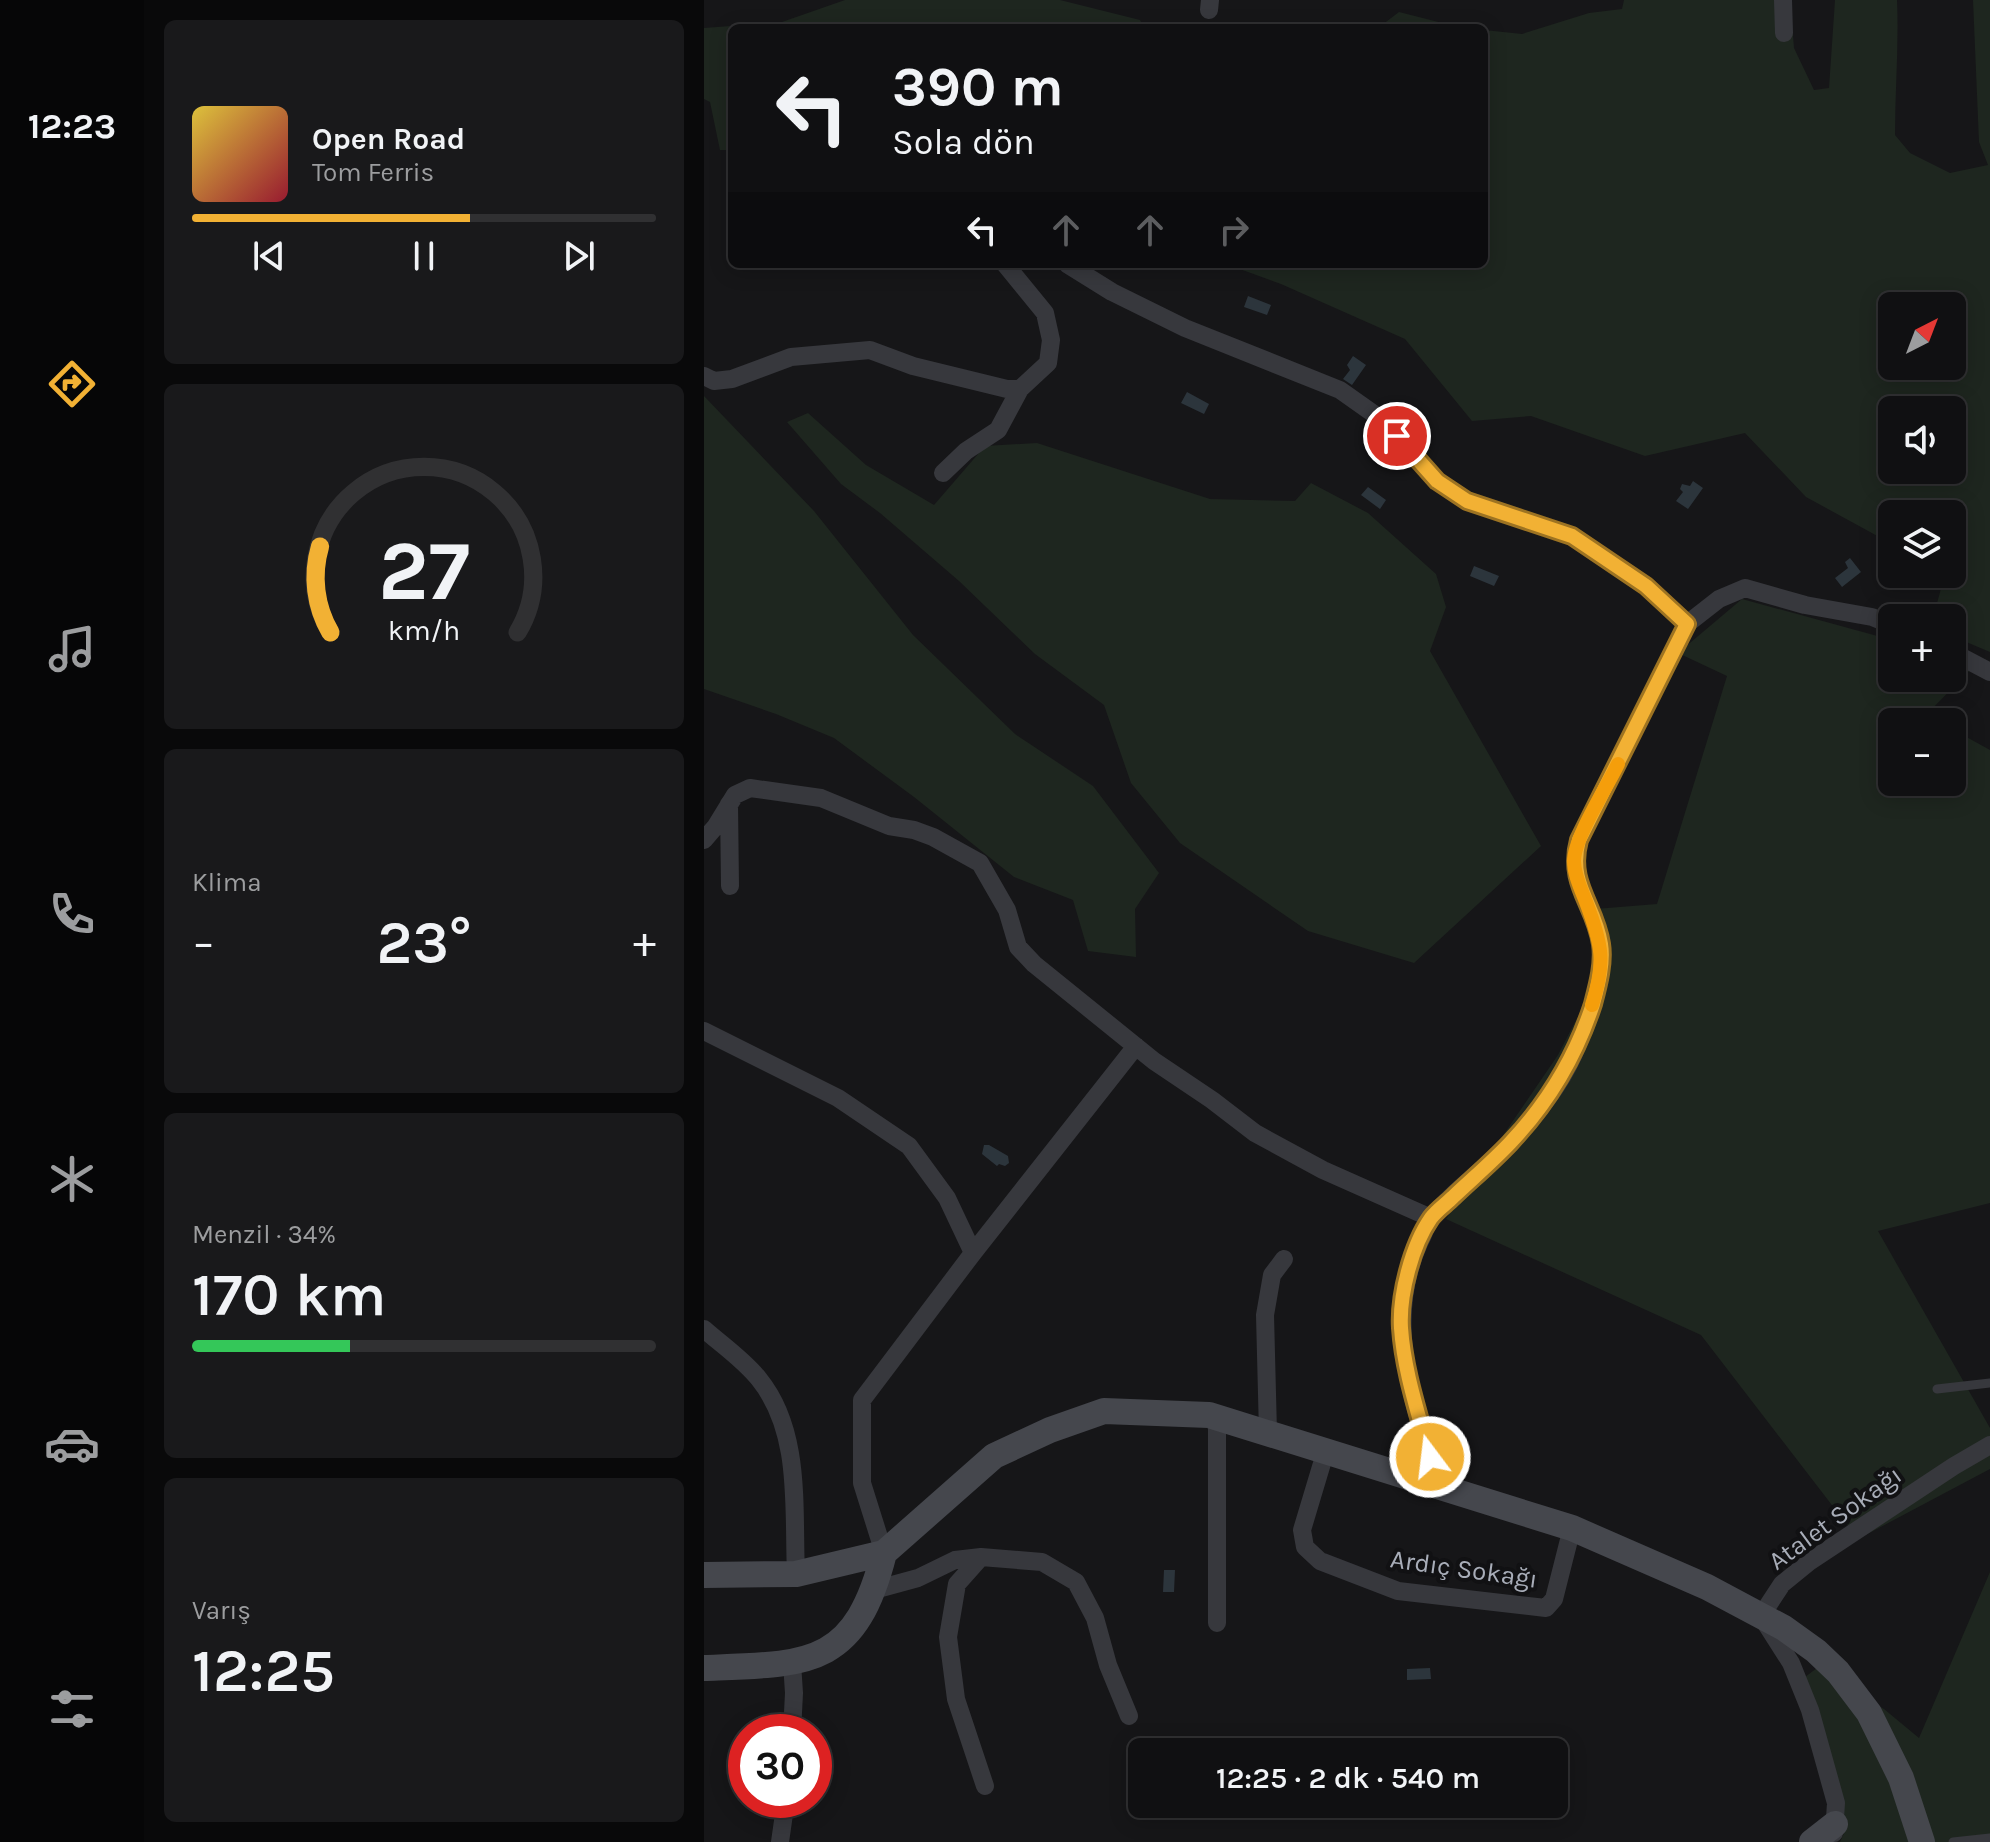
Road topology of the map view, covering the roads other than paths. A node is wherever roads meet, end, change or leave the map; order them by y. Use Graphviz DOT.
graph roads {
  1 [pos="1783,0"];
  2 [pos="1784,33"];
  3 [pos="1008,268"];
  4 [pos="1073,268"];
  5 [pos="704,376"];
  6 [pos="1020,389"];
  7 [pos="943,473"];
  8 [pos="1878,619"];
  9 [pos="1687,624"];
  10 [pos="1966,659"];
  11 [pos="1990,672"];
  12 [pos="729,804"];
  13 [pos="704,840"];
  14 [pos="730,886"];
  15 [pos="704,1031"];
  16 [pos="1136,1046"];
  17 [pos="1431,1218"];
  18 [pos="973,1253"];
  19 [pos="1284,1259"];
  20 [pos="704,1329"];
  21 [pos="1990,1383"];
  22 [pos="1937,1389"];
  23 [pos="1217,1417"];
  24 [pos="1268,1433"];
  25 [pos="1990,1445"];
  26 [pos="1326,1450"];
  27 [pos="1438,1488"];
  28 [pos="1572,1528"];
  29 [pos="884,1553"];
  30 [pos="981,1557"];
  31 [pos="796,1574"];
  32 [pos="704,1575"];
  33 [pos="874,1590"];
  34 [pos="1761,1616"];
  35 [pos="1217,1623"];
  36 [pos="792,1663"];
  37 [pos="704,1668"];
  38 [pos="792,1714"];
  39 [pos="1129,1716"];
  40 [pos="985,1786"];
  41 [pos="783,1818"];
  42 [pos="1834,1833"];
  43 [pos="1990,1838"];
  44 [pos="780,1842"];
  45 [pos="1812,1842"];
  46 [pos="1922,1842"];
  47 [pos="1953,1842"];
  1 -- 2 [label="street"];
  3 -- 6 [label="street"];
  4 -- 9 [label="street"];
  5 -- 6 [label="street"];
  6 -- 7 [label="street"];
  8 -- 9 [label="street"];
  9 -- 17 [label="street"];
  10 -- 11 [label="street"];
  12 -- 13 [label="street"];
  12 -- 14 [label="street"];
  12 -- 16 [label="street"];
  15 -- 18 [label="street"];
  16 -- 17 [label="street"];
  16 -- 18 [label="street"];
  17 -- 27 [label="street"];
  18 -- 29 [label="street"];
  19 -- 24 [label="street"];
  20 -- 31 [label="street"];
  21 -- 22 [label="lane"];
  23 -- 24 [label="street"];
  23 -- 29 [label="street"];
  23 -- 35 [label="street"];
  24 -- 26 [label="street"];
  25 -- 34 [label="street, Atalet Sokağı"];
  26 -- 27 [label="street"];
  26 -- 28 [label="street, Ardıç Sokağı"];
  27 -- 28 [label="street"];
  28 -- 34 [label="street"];
  29 -- 31 [label="street"];
  29 -- 33 [label="street"];
  30 -- 33 [label="street"];
  30 -- 39 [label="street"];
  30 -- 40 [label="street"];
  31 -- 32 [label="street"];
  33 -- 36 [label="street"];
  34 -- 42 [label="street"];
  34 -- 46 [label="street"];
  36 -- 37 [label="street"];
  36 -- 38 [label="street"];
  41 -- 44 [label="street"];
  42 -- 45 [label="street"];
  43 -- 47 [label="lane"];
}
